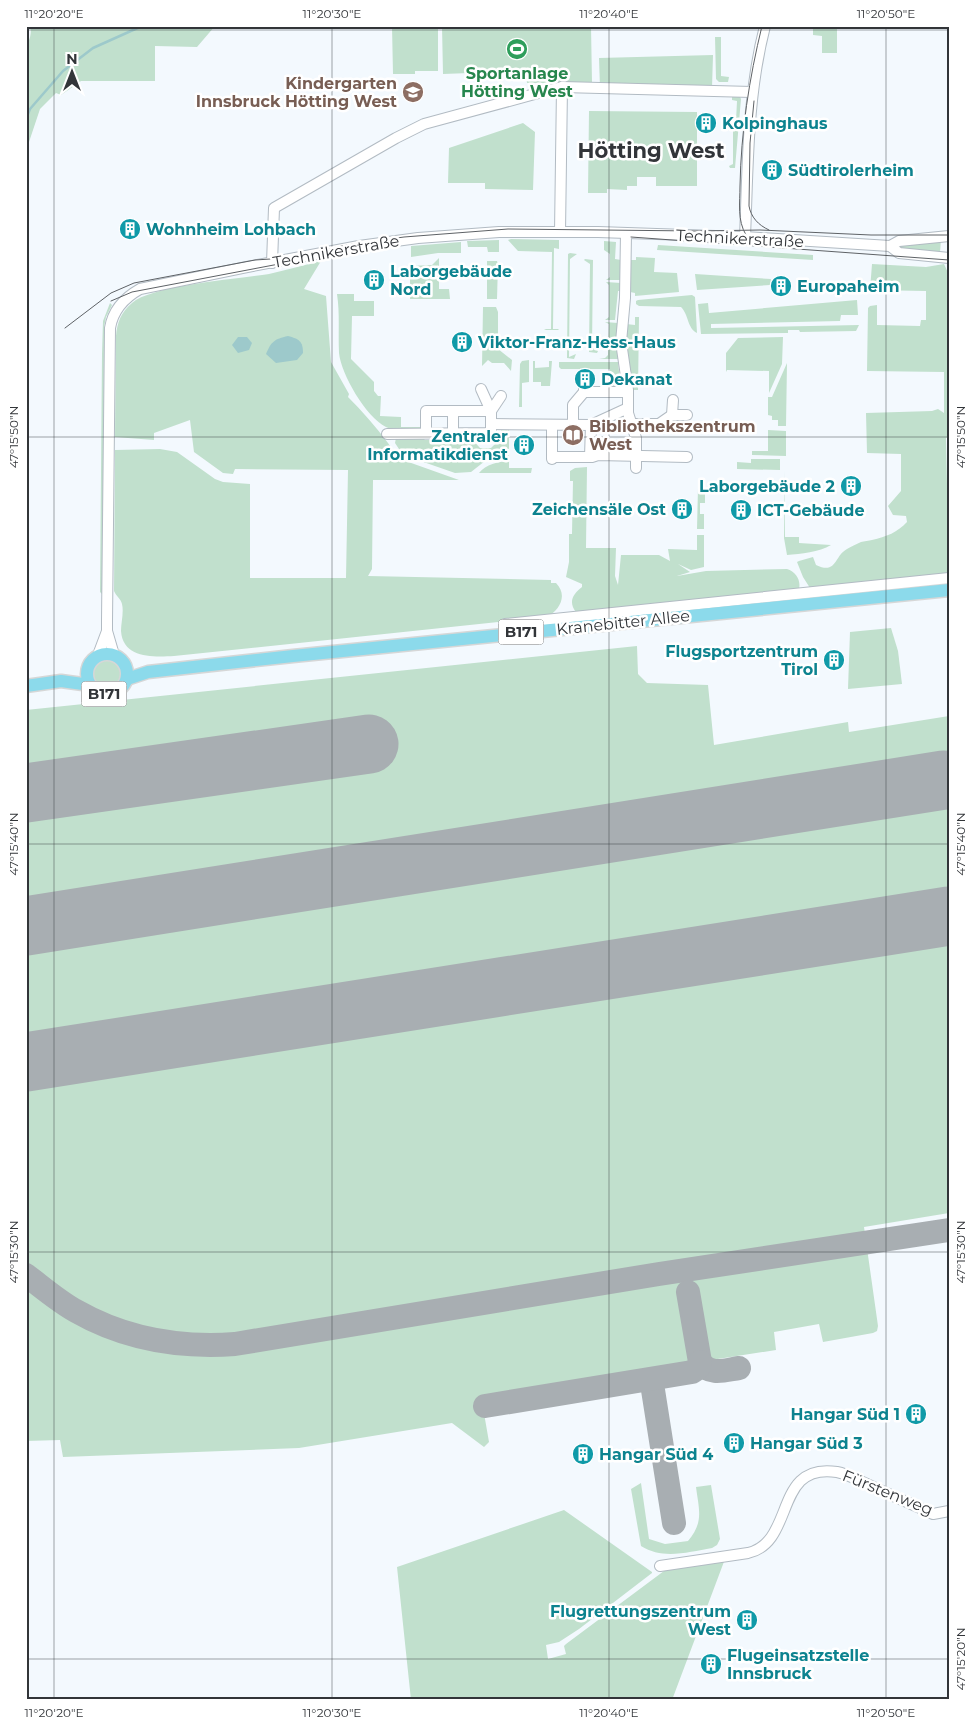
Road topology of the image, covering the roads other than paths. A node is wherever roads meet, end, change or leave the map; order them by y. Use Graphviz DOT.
graph roads {
  1 [pos="765,26"];
  2 [pos="562,87"];
  3 [pos="752,92"];
  4 [pos="560,232"];
  5 [pos="626,233"];
  6 [pos="949,236"];
  7 [pos="745,237"];
  8 [pos="890,246"];
  9 [pos="949,258"];
  10 [pos="272,263"];
  11 [pos="482,389"];
  12 [pos="628,392"];
  13 [pos="501,396"];
  14 [pos="672,400"];
  15 [pos="628,408"];
  16 [pos="453,411"];
  17 [pos="491,411"];
  18 [pos="672,415"];
  19 [pos="687,415"];
  20 [pos="491,424"];
  21 [pos="631,424"];
  22 [pos="552,425"];
  23 [pos="573,425"];
  24 [pos="591,426"];
  25 [pos="426,433"];
  26 [pos="453,433"];
  27 [pos="386,434"];
  28 [pos="636,456"];
  29 [pos="687,457"];
  30 [pos="590,458"];
  31 [pos="636,468"];
  32 [pos="949,578"];
  33 [pos="949,590"];
  34 [pos="505,624"];
  35 [pos="106,631"];
  36 [pos="98,655"];
  37 [pos="114,655"];
  38 [pos="126,666"];
  39 [pos="87,668"];
  40 [pos="148,672"];
  41 [pos="126,679"];
  42 [pos="61,681"];
  43 [pos="90,685"];
  44 [pos="26,686"];
  45 [pos="949,1511"];
  46 [pos="660,1566"];
  1 -- 3 [label="street"];
  2 -- 3 [label="street"];
  2 -- 4 [label="street"];
  2 -- 10 [label="street"];
  3 -- 7 [label="street"];
  4 -- 5 [label="street, Technikerstraße"];
  4 -- 10 [label="street, Technikerstraße"];
  5 -- 7 [label="street, Technikerstraße"];
  5 -- 12 [label="street"];
  6 -- 8 [label="street, Technikerstraße"];
  7 -- 8 [label="street, Technikerstraße"];
  8 -- 9 [label="street, Technikerstraße"];
  10 -- 35 [label="street, Technikerstraße"];
  11 -- 17 [label="street"];
  12 -- 15 [label="street"];
  12 -- 23 [label="street"];
  13 -- 17 [label="street"];
  14 -- 18 [label="street"];
  15 -- 21 [label="street"];
  15 -- 24 [label="street"];
  16 -- 17 [label="street"];
  16 -- 25 [label="street"];
  16 -- 26 [label="street"];
  17 -- 20 [label="street"];
  18 -- 19 [label="street"];
  18 -- 21 [label="street"];
  20 -- 22 [label="street"];
  20 -- 26 [label="street"];
  21 -- 28 [label="street"];
  22 -- 23 [label="street"];
  22 -- 30 [label="street"];
  23 -- 24 [label="street"];
  24 -- 30 [label="street"];
  25 -- 26 [label="street"];
  25 -- 27 [label="street"];
  28 -- 29 [label="street"];
  28 -- 30 [label="street"];
  28 -- 31 [label="street"];
  32 -- 34 [label="street, Kranebitter Allee"];
  33 -- 40 [label="main road, Kranebitter Allee / B171"];
  35 -- 36 [label="street, Technikerstraße"];
  35 -- 37 [label="street, Technikerstraße"];
  36 -- 37 [label="main road"];
  36 -- 39 [label="main road, B171"];
  37 -- 38 [label="main road, B171"];
  38 -- 40 [label="main road, Kranebitter Allee / B171"];
  38 -- 41 [label="main road, B171"];
  39 -- 42 [label="main road, B171"];
  39 -- 43 [label="main road, B171"];
  40 -- 41 [label="main road, Kranebitter Allee / B171"];
  41 -- 43 [label="main road, B171"];
  42 -- 43 [label="main road, B171"];
  42 -- 44 [label="main road, B171"];
  45 -- 46 [label="street, Fürstenweg"];
}
